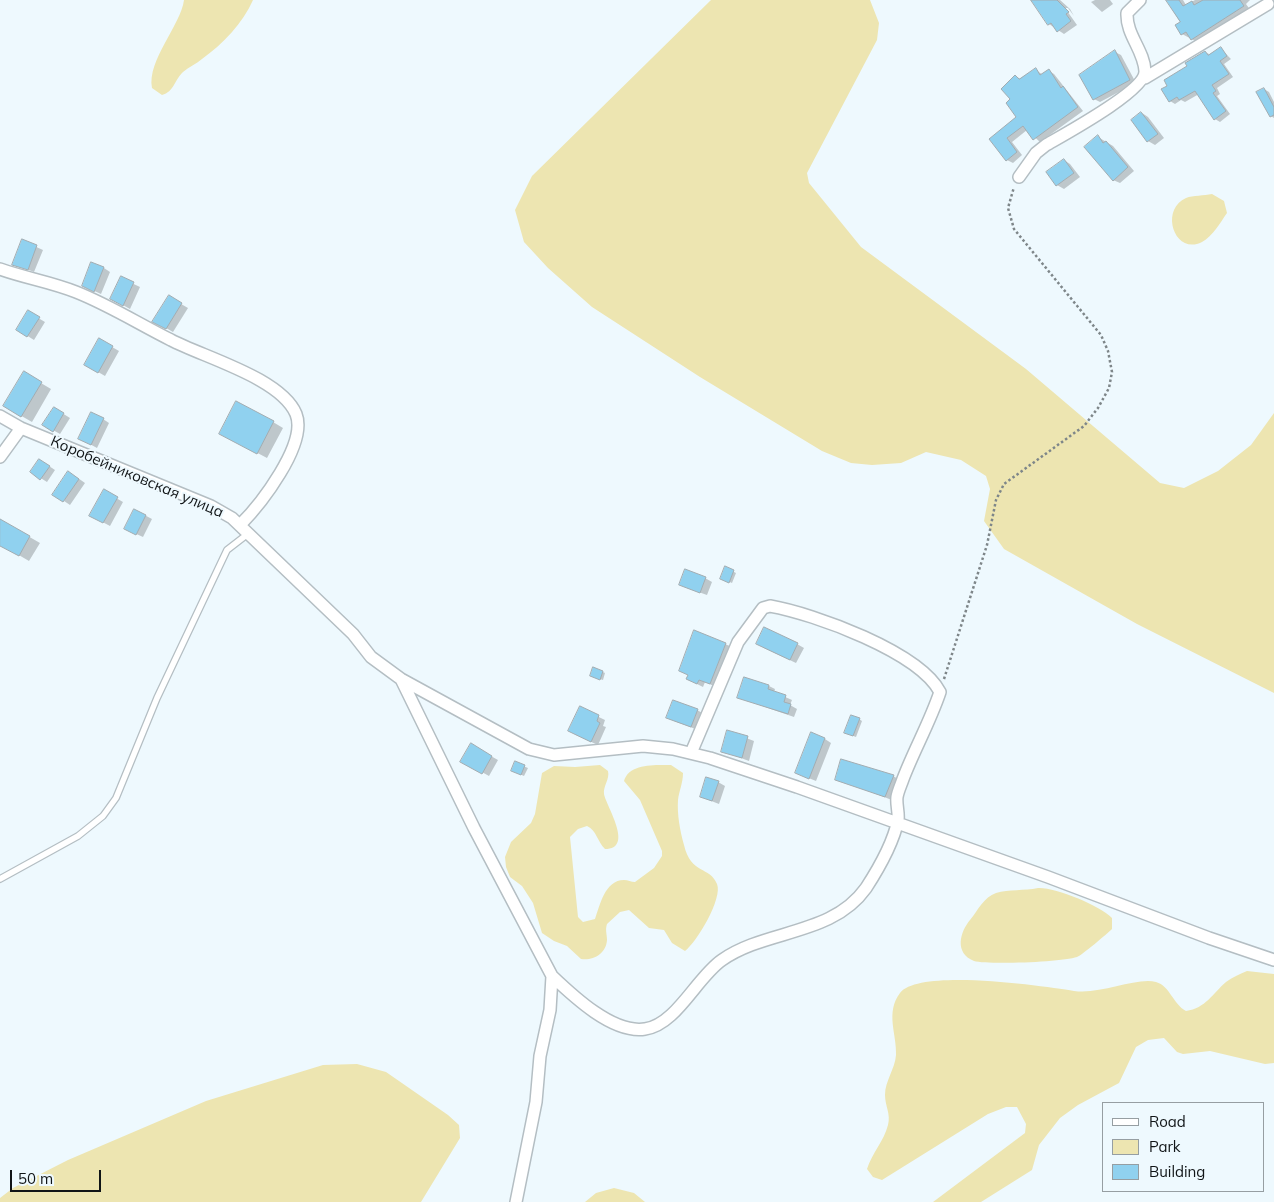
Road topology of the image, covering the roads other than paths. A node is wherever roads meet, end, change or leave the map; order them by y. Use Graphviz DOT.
graph roads {
  1 [pos="1140,0"];
  2 [pos="1269,4"];
  3 [pos="1145,78"];
  4 [pos="1019,177"];
  5 [pos="0,269"];
  6 [pos="0,416"];
  7 [pos="21,428"];
  8 [pos="0,457"];
  9 [pos="244,529"];
  10 [pos="401,679"];
  11 [pos="691,753"];
  12 [pos="897,825"];
  13 [pos="0,880"];
  14 [pos="1274,960"];
  15 [pos="552,976"];
  16 [pos="516,1202"];
  1 -- 3 [label="street"];
  2 -- 3 [label="street"];
  3 -- 4 [label="street"];
  5 -- 9 [label="street"];
  6 -- 7 [label="street, Коробейниковская улица"];
  7 -- 8 [label="street"];
  7 -- 9 [label="street, Коробейниковская улица"];
  9 -- 10 [label="street, Коробейниковская улица"];
  9 -- 13 [label="lane"];
  10 -- 11 [label="street, Коробейниковская улица"];
  10 -- 15 [label="street"];
  11 -- 12 [label="street, Коробейниковская улица"];
  11 -- 12 [label="street"];
  12 -- 14 [label="street, Коробейниковская улица"];
  12 -- 15 [label="street"];
  15 -- 16 [label="street"];
}
